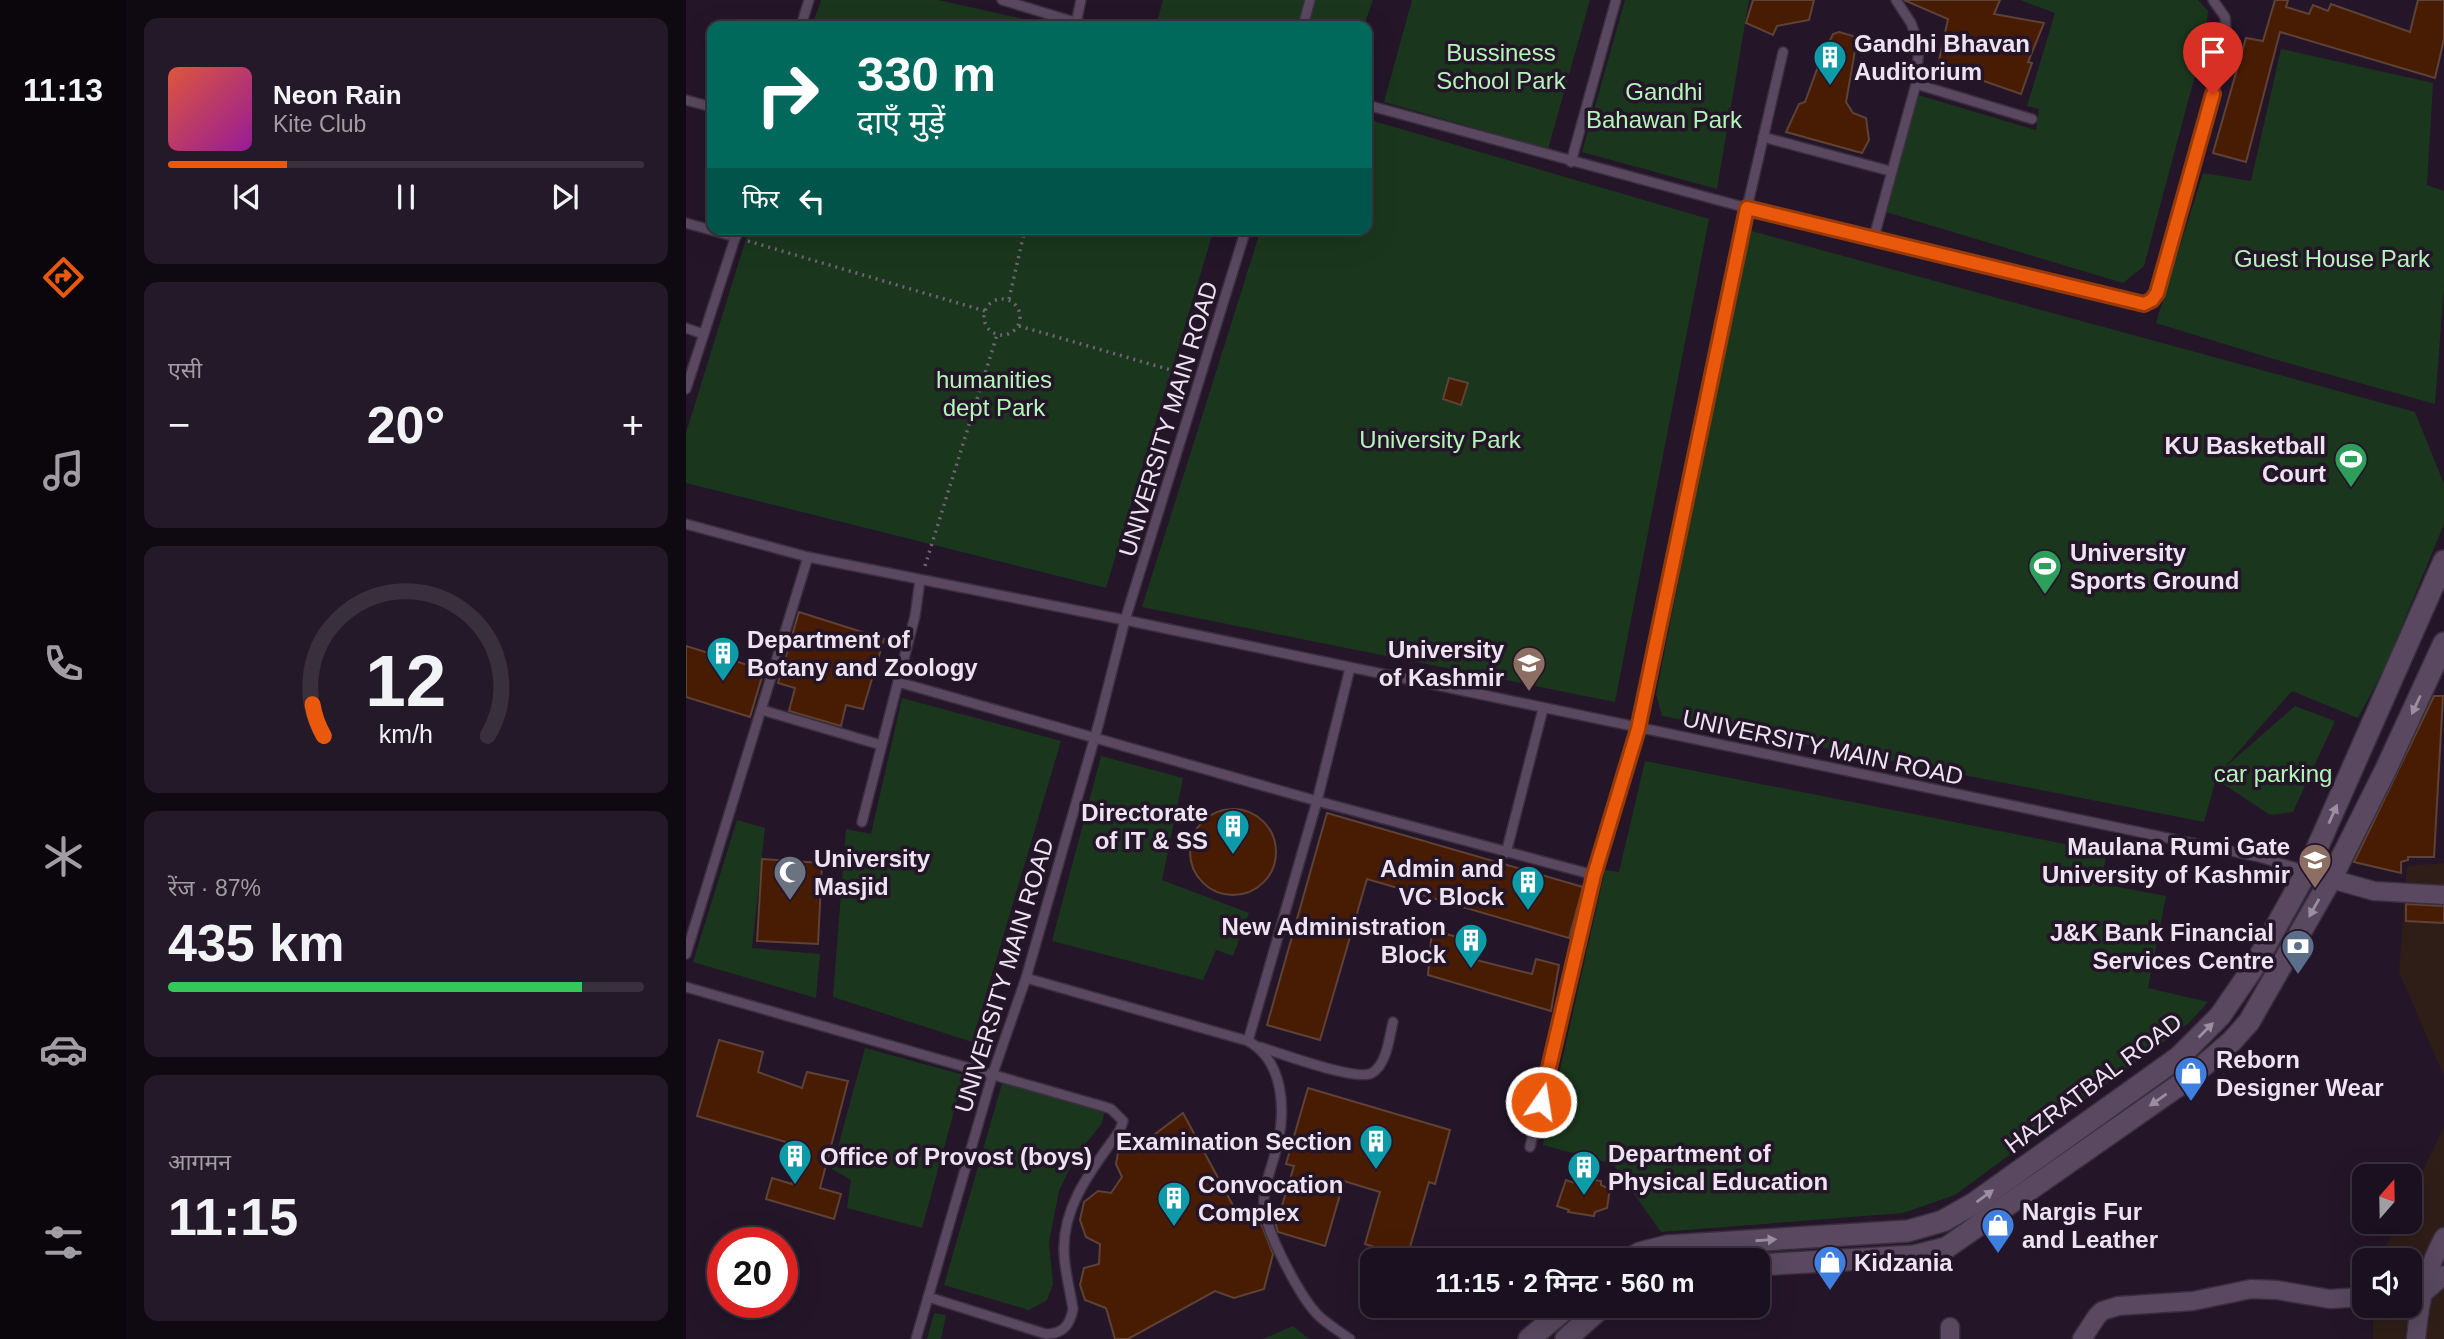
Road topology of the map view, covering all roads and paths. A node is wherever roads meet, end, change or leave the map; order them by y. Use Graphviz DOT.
graph roads {
  1 [pos="809,0"];
  2 [pos="1002,0"];
  3 [pos="1081,0"];
  4 [pos="1310,0"];
  5 [pos="1616,0"];
  6 [pos="1896,0"];
  7 [pos="2213,0"];
  8 [pos="803,21"];
  9 [pos="1070,21"];
  10 [pos="1076,21"];
  11 [pos="1304,21"];
  12 [pos="1783,52"];
  13 [pos="1916,84"];
  14 [pos="686,100"];
  15 [pos="707,106"];
  16 [pos="1372,107"];
  17 [pos="2032,119"];
  18 [pos="1763,137"];
  19 [pos="1571,162"];
  20 [pos="1890,171"];
  21 [pos="1747,208"];
  22 [pos="686,223"];
  23 [pos="707,227"];
  24 [pos="736,235"];
  25 [pos="743,235"];
  26 [pos="1024,235"];
  27 [pos="1244,235"];
  28 [pos="1874,237"];
  29 [pos="1008,299"];
  30 [pos="985,311"];
  31 [pos="1019,326"];
  32 [pos="686,328"];
  33 [pos="703,334"];
  34 [pos="997,335"];
  35 [pos="1201,379"];
  36 [pos="686,389"];
  37 [pos="686,524"];
  38 [pos="808,557"];
  39 [pos="2444,561"];
  40 [pos="920,580"];
  41 [pos="1125,620"];
  42 [pos="2444,643"];
  43 [pos="1350,668"];
  44 [pos="898,682"];
  45 [pos="1543,709"];
  46 [pos="762,710"];
  47 [pos="1638,729"];
  48 [pos="1095,738"];
  49 [pos="881,745"];
  50 [pos="1317,801"];
  51 [pos="862,822"];
  52 [pos="1506,853"];
  53 [pos="2307,871"];
  54 [pos="1594,875"];
  55 [pos="2331,879"];
  56 [pos="2444,895"];
  57 [pos="686,954"];
  58 [pos="1026,978"];
  59 [pos="686,987"];
  60 [pos="1393,1022"];
  61 [pos="1248,1041"];
  62 [pos="1258,1046"];
  63 [pos="993,1073"];
  64 [pos="1530,1147"];
  65 [pos="2444,1237"];
  66 [pos="1659,1248"];
  67 [pos="1770,1264"];
  68 [pos="2444,1276"];
  69 [pos="2422,1281"];
  70 [pos="2422,1291"];
  71 [pos="928,1297"];
  72 [pos="2352,1298"];
  73 [pos="1554,1318"];
  74 [pos="1590,1318"];
  75 [pos="2416,1318"];
  76 [pos="916,1339"];
  77 [pos="1350,1339"];
  78 [pos="1529,1339"];
  79 [pos="1566,1339"];
  80 [pos="2082,1339"];
  81 [pos="2416,1339"];
  1 -- 8 [label="lane"];
  2 -- 9 [label="lane"];
  3 -- 10 [label="lane"];
  4 -- 11 [label="lane"];
  5 -- 19 [label="lane"];
  6 -- 13 [label="lane"];
  7 -- 28 [label="lane"];
  12 -- 18 [label="lane"];
  13 -- 17 [label="lane"];
  13 -- 20 [label="lane"];
  14 -- 15 [label="lane"];
  16 -- 19 [label="lane"];
  18 -- 20 [label="lane"];
  18 -- 21 [label="lane"];
  19 -- 21 [label="lane"];
  20 -- 28 [label="lane"];
  21 -- 28 [label="lane"];
  21 -- 47 [label="lane"];
  22 -- 23 [label="lane"];
  24 -- 33 [label="lane"];
  25 -- 30 [label="path"];
  26 -- 29 [label="path"];
  27 -- 35 [label="lane, UNIVERSITY MAIN ROAD"];
  29 -- 30 [label="path"];
  29 -- 31 [label="path"];
  30 -- 34 [label="path"];
  31 -- 34 [label="path"];
  31 -- 35 [label="path"];
  32 -- 33 [label="lane"];
  33 -- 36 [label="lane"];
  34 -- 40 [label="path"];
  35 -- 41 [label="lane, UNIVERSITY MAIN ROAD"];
  37 -- 38 [label="lane, UNIVERSITY MAIN ROAD"];
  38 -- 40 [label="lane, UNIVERSITY MAIN ROAD"];
  38 -- 46 [label="lane"];
  53 -- 39 [label="main road, HAZRATBAL ROAD, one-way"];
  40 -- 41 [label="lane, UNIVERSITY MAIN ROAD"];
  40 -- 44 [label="lane"];
  41 -- 43 [label="lane, UNIVERSITY MAIN ROAD"];
  41 -- 48 [label="lane, UNIVERSITY MAIN ROAD"];
  42 -- 55 [label="main road, HAZRATBAL ROAD, one-way"];
  43 -- 45 [label="lane, UNIVERSITY MAIN ROAD"];
  43 -- 50 [label="lane"];
  44 -- 48 [label="lane"];
  44 -- 49 [label="lane"];
  45 -- 47 [label="lane, UNIVERSITY MAIN ROAD"];
  45 -- 52 [label="lane"];
  46 -- 49 [label="lane"];
  46 -- 57 [label="lane"];
  47 -- 53 [label="lane, UNIVERSITY MAIN ROAD"];
  47 -- 54 [label="lane"];
  48 -- 50 [label="lane"];
  48 -- 58 [label="lane, UNIVERSITY MAIN ROAD"];
  49 -- 51 [label="lane"];
  50 -- 52 [label="lane"];
  50 -- 61 [label="lane"];
  52 -- 54 [label="lane"];
  53 -- 55 [label="main road"];
  66 -- 53 [label="main road, HAZRATBAL ROAD, one-way"];
  54 -- 64 [label="lane"];
  55 -- 56 [label="street"];
  55 -- 67 [label="main road, HAZRATBAL ROAD, one-way"];
  58 -- 61 [label="lane"];
  58 -- 63 [label="lane, UNIVERSITY MAIN ROAD"];
  59 -- 63 [label="lane"];
  60 -- 62 [label="lane"];
  61 -- 62 [label="lane"];
  62 -- 77 [label="lane"];
  63 -- 71 [label="lane, UNIVERSITY MAIN ROAD"];
  63 -- 71 [label="lane"];
  65 -- 69 [label="street"];
  68 -- 70 [label="street"];
  71 -- 76 [label="lane, UNIVERSITY MAIN ROAD"];
  72 -- 80 [label="street"];
  73 -- 78 [label="main road"];
  74 -- 79 [label="main road"];
  75 -- 81 [label="street"];
}
